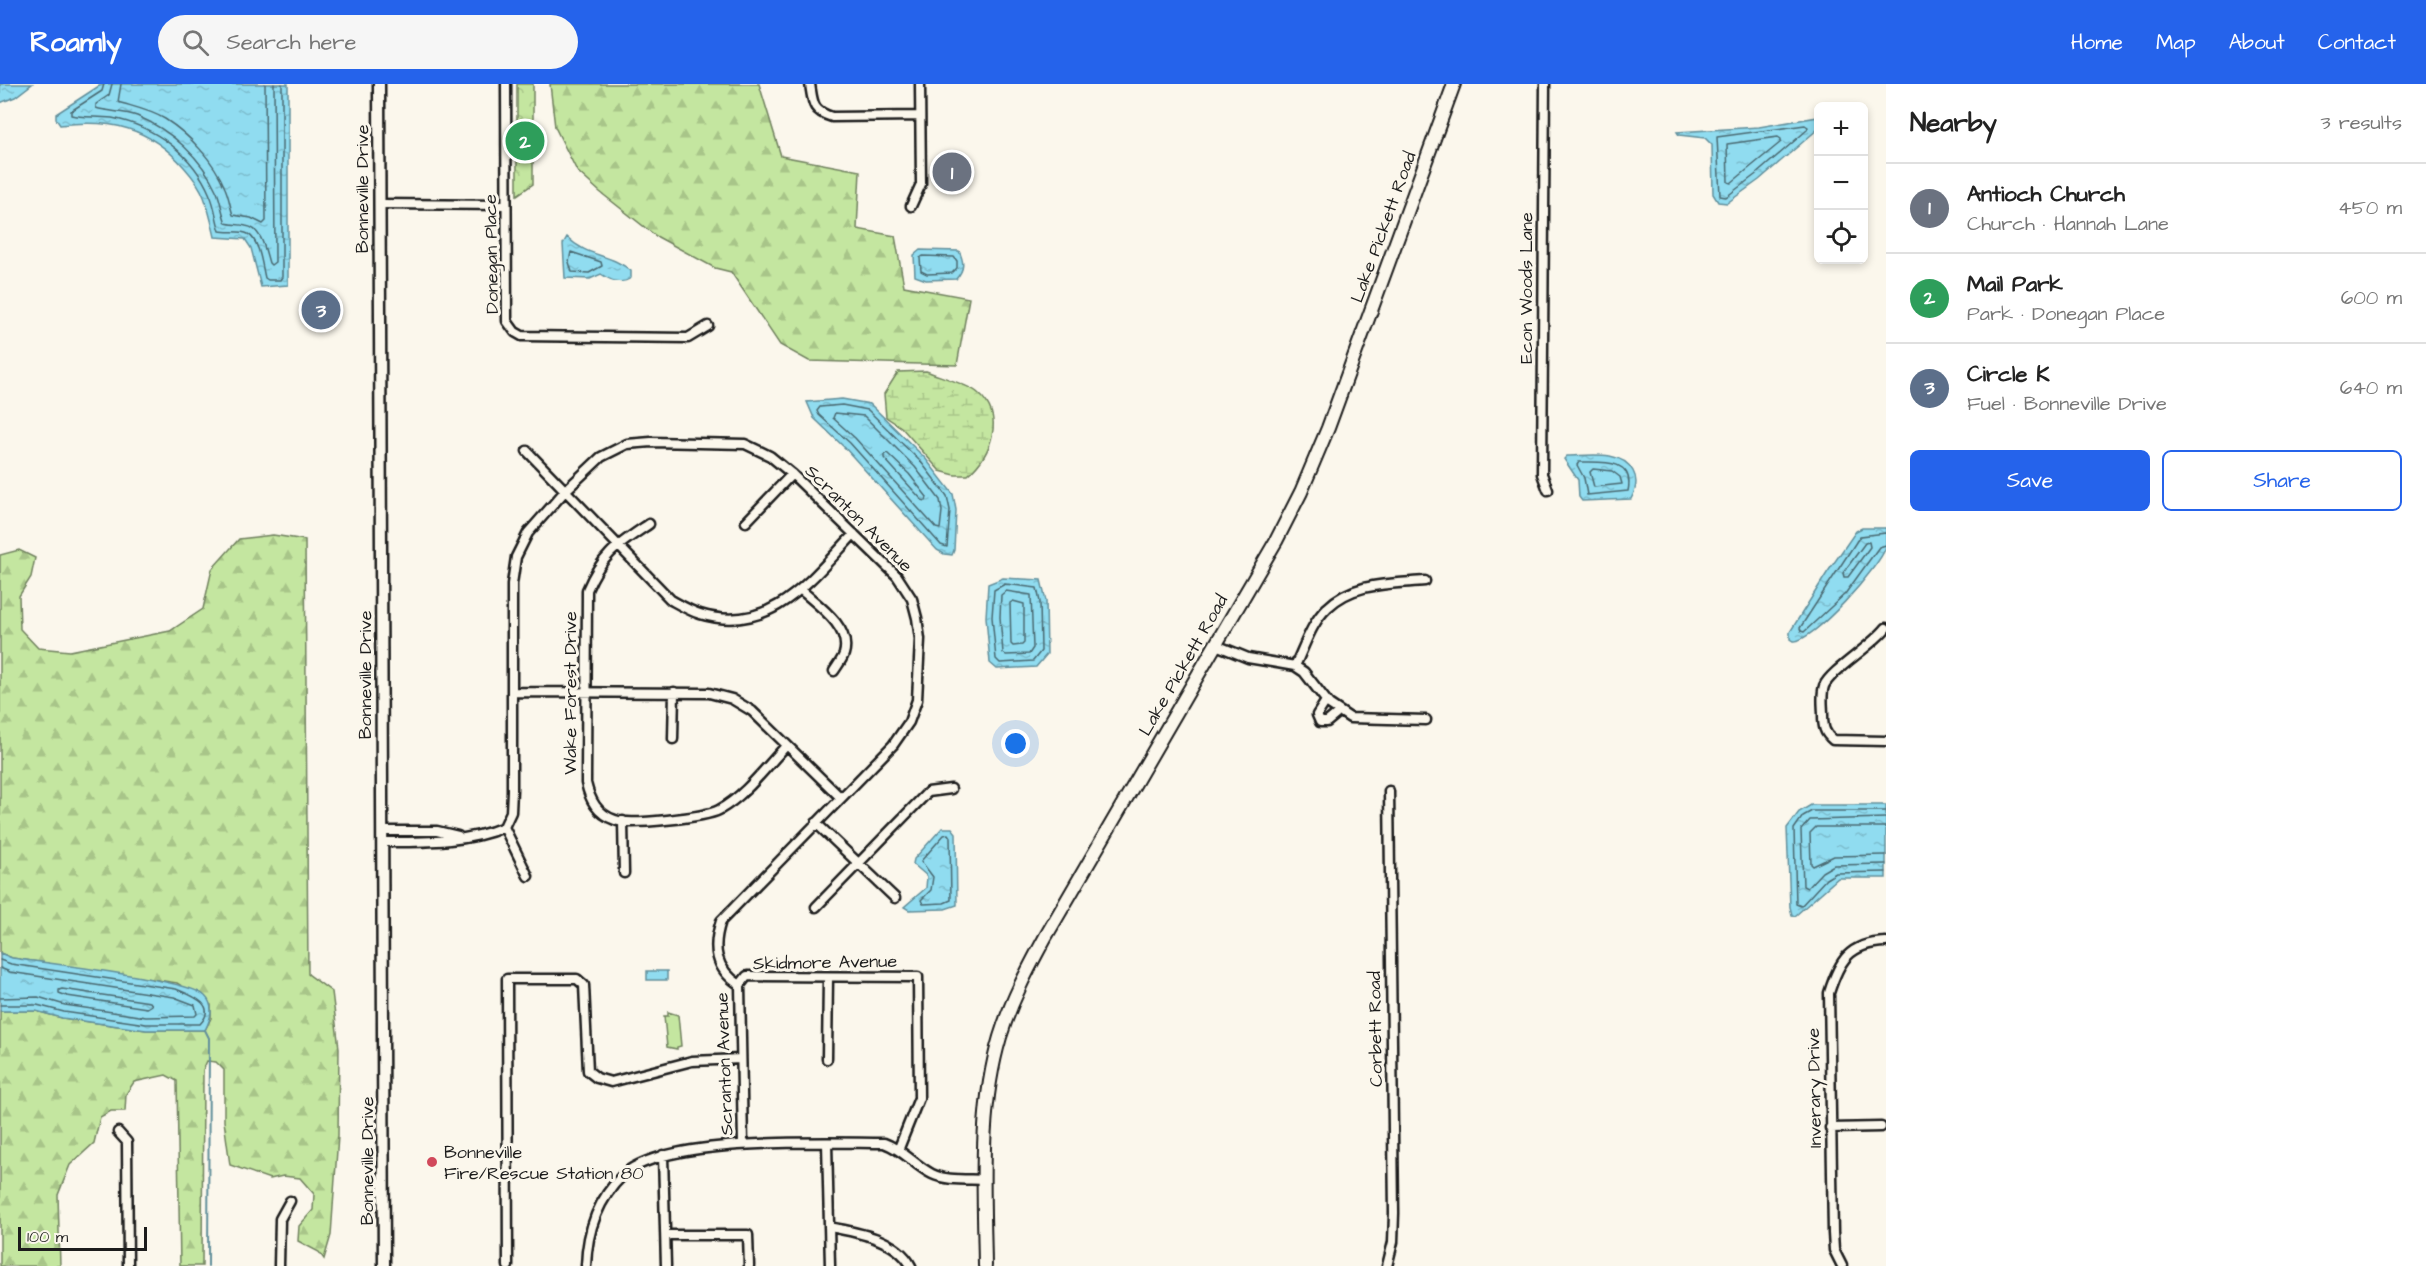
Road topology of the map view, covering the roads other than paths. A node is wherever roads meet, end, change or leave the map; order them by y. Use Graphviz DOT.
graph roads {
  1 [pos="379,84"];
  2 [pos="506,84"];
  3 [pos="810,84"];
  4 [pos="920,84"];
  5 [pos="1454,84"];
  6 [pos="1545,84"];
  7 [pos="920,116"];
  8 [pos="379,204"];
  9 [pos="506,205"];
  10 [pos="911,206"];
  11 [pos="708,326"];
  12 [pos="527,451"];
  13 [pos="792,474"];
  14 [pos="1548,490"];
  15 [pos="565,492"];
  16 [pos="746,522"];
  17 [pos="649,524"];
  18 [pos="854,534"];
  19 [pos="618,545"];
  20 [pos="1425,581"];
  21 [pos="801,590"];
  22 [pos="1886,628"];
  23 [pos="1216,645"];
  24 [pos="1295,666"];
  25 [pos="834,671"];
  26 [pos="513,692"];
  27 [pos="674,692"];
  28 [pos="587,693"];
  29 [pos="1326,701"];
  30 [pos="1339,712"];
  31 [pos="1426,720"];
  32 [pos="673,739"];
  33 [pos="1886,741"];
  34 [pos="786,746"];
  35 [pos="951,789"];
  36 [pos="1389,791"];
  37 [pos="840,796"];
  38 [pos="623,821"];
  39 [pos="816,823"];
  40 [pos="504,827"];
  41 [pos="382,837"];
  42 [pos="859,863"];
  43 [pos="624,873"];
  44 [pos="528,876"];
  45 [pos="895,898"];
  46 [pos="816,907"];
  47 [pos="1886,942"];
  48 [pos="828,977"];
  49 [pos="740,985"];
  50 [pos="741,1059"];
  51 [pos="827,1059"];
  52 [pos="1881,1127"];
  53 [pos="1830,1128"];
  54 [pos="118,1132"];
  55 [pos="827,1143"];
  56 [pos="743,1144"];
  57 [pos="898,1148"];
  58 [pos="663,1155"];
  59 [pos="984,1180"];
  60 [pos="290,1201"];
  61 [pos="829,1227"];
  62 [pos="666,1235"];
  63 [pos="128,1266"];
  64 [pos="279,1266"];
  65 [pos="384,1266"];
  66 [pos="508,1266"];
  67 [pos="586,1266"];
  68 [pos="666,1266"];
  69 [pos="749,1266"];
  70 [pos="830,1266"];
  71 [pos="911,1266"];
  72 [pos="985,1266"];
  73 [pos="1387,1266"];
  74 [pos="1842,1266"];
  1 -- 8 [label="street, Bonneville Drive"];
  2 -- 9 [label="street, Donegan Place"];
  3 -- 7 [label="street"];
  4 -- 7 [label="street"];
  5 -- 23 [label="main road, Lake Pickett Road"];
  6 -- 14 [label="street, Econ Woods Lane"];
  7 -- 10 [label="street"];
  8 -- 9 [label="street"];
  8 -- 41 [label="street, Bonneville Drive"];
  9 -- 11 [label="street, Donegan Place"];
  12 -- 15 [label="street"];
  13 -- 15 [label="street, Scranton Avenue"];
  13 -- 16 [label="street"];
  13 -- 18 [label="street, Scranton Avenue"];
  15 -- 19 [label="street"];
  15 -- 26 [label="street, Scranton Avenue"];
  17 -- 19 [label="street, Wake Forest Drive"];
  18 -- 21 [label="street"];
  18 -- 37 [label="street, Scranton Avenue"];
  19 -- 21 [label="street"];
  19 -- 28 [label="street, Wake Forest Drive"];
  20 -- 24 [label="street"];
  21 -- 25 [label="street"];
  22 -- 33 [label="street"];
  23 -- 24 [label="street"];
  23 -- 59 [label="main road, Lake Pickett Road"];
  24 -- 29 [label="street"];
  26 -- 28 [label="street"];
  26 -- 40 [label="street, Scranton Avenue"];
  27 -- 28 [label="street"];
  27 -- 32 [label="street"];
  27 -- 34 [label="street"];
  28 -- 38 [label="street, Wake Forest Drive"];
  29 -- 30 [label="street"];
  29 -- 30 [label="street"];
  30 -- 31 [label="street"];
  34 -- 37 [label="street"];
  34 -- 38 [label="street, Wake Forest Drive"];
  35 -- 42 [label="street"];
  36 -- 73 [label="street, Corbett Road"];
  37 -- 39 [label="street, Scranton Avenue"];
  38 -- 43 [label="street"];
  39 -- 42 [label="street"];
  39 -- 49 [label="street, Scranton Avenue"];
  40 -- 41 [label="street"];
  40 -- 44 [label="street"];
  41 -- 65 [label="street, Bonneville Drive"];
  42 -- 45 [label="street"];
  42 -- 46 [label="street"];
  47 -- 53 [label="street, Inverary Drive"];
  48 -- 49 [label="street, Skidmore Avenue"];
  48 -- 51 [label="street"];
  48 -- 57 [label="street, Skidmore Avenue"];
  49 -- 50 [label="street, Scranton Avenue"];
  50 -- 56 [label="street, Scranton Avenue"];
  50 -- 66 [label="street"];
  52 -- 53 [label="street"];
  53 -- 74 [label="street, Inverary Drive"];
  54 -- 63 [label="street"];
  55 -- 56 [label="street"];
  55 -- 57 [label="street"];
  55 -- 61 [label="street"];
  56 -- 58 [label="street"];
  57 -- 59 [label="street"];
  58 -- 62 [label="street"];
  58 -- 67 [label="street"];
  59 -- 72 [label="main road, Lake Pickett Road"];
  60 -- 64 [label="street"];
  61 -- 70 [label="street"];
  61 -- 71 [label="street"];
  62 -- 68 [label="street"];
  62 -- 69 [label="street"];
}
